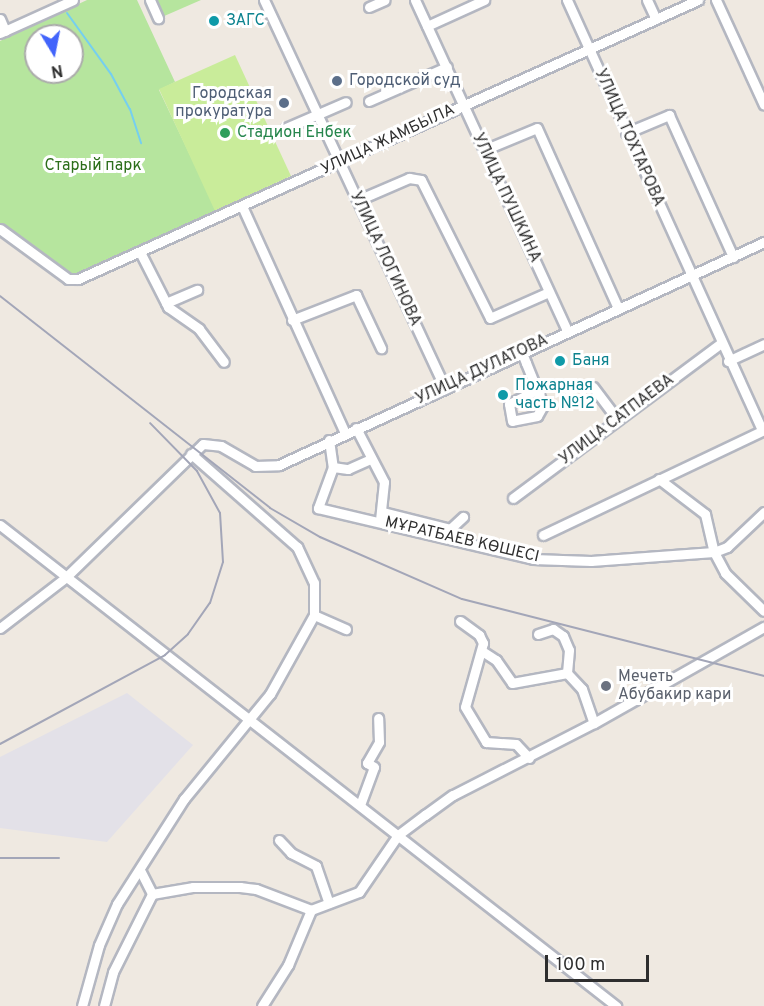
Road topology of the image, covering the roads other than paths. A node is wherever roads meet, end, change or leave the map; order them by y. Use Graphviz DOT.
graph roads {
  1 [pos="73,0"];
  2 [pos="150,0"];
  3 [pos="264,0"];
  4 [pos="385,0"];
  5 [pos="415,0"];
  6 [pos="484,0"];
  7 [pos="567,0"];
  8 [pos="646,0"];
  9 [pos="698,0"];
  10 [pos="716,0"];
  11 [pos="466,4"];
  12 [pos="369,8"];
  13 [pos="158,18"];
  14 [pos="0,19"];
  15 [pos="656,19"];
  16 [pos="427,26"];
  17 [pos="3,32"];
  18 [pos="589,48"];
  19 [pos="447,68"];
  20 [pos="369,100"];
  21 [pos="346,102"];
  22 [pos="764,105"];
  23 [pos="464,106"];
  24 [pos="318,114"];
  25 [pos="286,128"];
  26 [pos="626,133"];
  27 [pos="484,150"];
  28 [pos="340,162"];
  29 [pos="358,200"];
  30 [pos="242,206"];
  31 [pos="0,228"];
  32 [pos="764,242"];
  33 [pos="140,252"];
  34 [pos="733,257"];
  35 [pos="692,276"];
  36 [pos="197,290"];
  37 [pos="549,292"];
  38 [pos="166,303"];
  39 [pos="618,308"];
  40 [pos="292,320"];
  41 [pos="567,331"];
  42 [pos="721,344"];
  43 [pos="764,344"];
  44 [pos="381,348"];
  45 [pos="522,353"];
  46 [pos="728,361"];
  47 [pos="224,362"];
  48 [pos="593,387"];
  49 [pos="445,388"];
  50 [pos="537,390"];
  51 [pos="618,420"];
  52 [pos="356,428"];
  53 [pos="763,430"];
  54 [pos="345,433"];
  55 [pos="329,440"];
  56 [pos="191,454"];
  57 [pos="370,459"];
  58 [pos="333,467"];
  59 [pos="659,478"];
  60 [pos="513,498"];
  61 [pos="764,512"];
  62 [pos="382,516"];
  63 [pos="463,517"];
  64 [pos="0,525"];
  65 [pos="543,535"];
  66 [pos="714,552"];
  67 [pos="65,578"];
  68 [pos="764,611"];
  69 [pos="314,615"];
  70 [pos="460,621"];
  71 [pos="764,627"];
  72 [pos="0,628"];
  73 [pos="346,629"];
  74 [pos="538,634"];
  75 [pos="482,651"];
  76 [pos="567,673"];
  77 [pos="247,718"];
  78 [pos="378,718"];
  79 [pos="594,723"];
  80 [pos="529,758"];
  81 [pos="360,805"];
  82 [pos="399,836"];
  83 [pos="279,840"];
  84 [pos="141,872"];
  85 [pos="153,894"];
  86 [pos="329,903"];
  87 [pos="311,910"];
  88 [pos="82,1006"];
  89 [pos="104,1006"];
  90 [pos="262,1006"];
  91 [pos="616,1006"];
  1 -- 17 [label="street"];
  2 -- 13 [label="street"];
  3 -- 24 [label="street, УЛИЦА ЛОГИНОВА"];
  4 -- 12 [label="street"];
  5 -- 16 [label="street, УЛИЦА ПУШКИНА"];
  6 -- 11 [label="street"];
  7 -- 18 [label="street, УЛИЦА ТОХТАРОВА"];
  8 -- 15 [label="street"];
  9 -- 15 [label="street, УЛИЦА ЖАМБЫЛА"];
  10 -- 22 [label="street"];
  11 -- 16 [label="street"];
  14 -- 17 [label="street"];
  15 -- 18 [label="street, УЛИЦА ЖАМБЫЛА"];
  16 -- 19 [label="street, УЛИЦА ПУШКИНА"];
  18 -- 23 [label="street, УЛИЦА ЖАМБЫЛА"];
  18 -- 26 [label="street, УЛИЦА ТОХТАРОВА"];
  19 -- 20 [label="street"];
  19 -- 23 [label="street, УЛИЦА ПУШКИНА"];
  21 -- 24 [label="street"];
  23 -- 27 [label="street, УЛИЦА ПУШКИНА"];
  23 -- 28 [label="street, УЛИЦА ЖАМБЫЛА"];
  24 -- 25 [label="street"];
  24 -- 28 [label="street, УЛИЦА ЛОГИНОВА"];
  26 -- 34 [label="street"];
  26 -- 35 [label="street, УЛИЦА ТОХТАРОВА"];
  27 -- 37 [label="street, УЛИЦА ПУШКИНА"];
  27 -- 39 [label="street"];
  28 -- 29 [label="street, УЛИЦА ЛОГИНОВА"];
  28 -- 30 [label="street, УЛИЦА ЖАМБЫЛА"];
  29 -- 37 [label="street"];
  29 -- 49 [label="street, УЛИЦА ЛОГИНОВА"];
  30 -- 33 [label="street, УЛИЦА ЖАМБЫЛА"];
  30 -- 40 [label="street"];
  31 -- 33 [label="street, УЛИЦА ЖАМБЫЛА"];
  32 -- 34 [label="street, УЛИЦА ДУЛАТОВА"];
  33 -- 38 [label="street"];
  34 -- 35 [label="street, УЛИЦА ДУЛАТОВА"];
  35 -- 39 [label="street, УЛИЦА ДУЛАТОВА"];
  35 -- 42 [label="street, УЛИЦА ТОХТАРОВА"];
  36 -- 38 [label="street"];
  37 -- 41 [label="street, УЛИЦА ПУШКИНА"];
  38 -- 47 [label="street"];
  39 -- 41 [label="street, УЛИЦА ДУЛАТОВА"];
  40 -- 44 [label="street"];
  40 -- 54 [label="street"];
  41 -- 45 [label="street, УЛИЦА ДУЛАТОВА"];
  42 -- 46 [label="street"];
  42 -- 51 [label="street, УЛИЦА САТПАЕВА"];
  43 -- 46 [label="street"];
  45 -- 49 [label="street, УЛИЦА ДУЛАТОВА"];
  45 -- 50 [label="street"];
  46 -- 53 [label="street"];
  48 -- 51 [label="street"];
  49 -- 52 [label="street, УЛИЦА ДУЛАТОВА"];
  51 -- 60 [label="street, УЛИЦА САТПАЕВА"];
  52 -- 54 [label="street, УЛИЦА ДУЛАТОВА"];
  52 -- 57 [label="street"];
  53 -- 59 [label="street, МҰРАТБАЕВ КӨШЕСІ"];
  54 -- 55 [label="street, УЛИЦА ДУЛАТОВА"];
  55 -- 56 [label="street, УЛИЦА ДУЛАТОВА"];
  55 -- 58 [label="street"];
  56 -- 67 [label="street"];
  56 -- 69 [label="street"];
  57 -- 58 [label="street"];
  57 -- 62 [label="street"];
  58 -- 62 [label="street, МҰРАТБАЕВ КӨШЕСІ"];
  59 -- 65 [label="street, МҰРАТБАЕВ КӨШЕСІ"];
  59 -- 66 [label="street"];
  61 -- 66 [label="street"];
  62 -- 63 [label="street"];
  62 -- 66 [label="street, МҰРАТБАЕВ КӨШЕСІ"];
  64 -- 67 [label="street"];
  66 -- 68 [label="street"];
  67 -- 72 [label="street"];
  67 -- 77 [label="street"];
  69 -- 73 [label="street"];
  69 -- 77 [label="street"];
  70 -- 75 [label="street"];
  71 -- 79 [label="street"];
  74 -- 76 [label="street"];
  75 -- 76 [label="street"];
  75 -- 80 [label="street"];
  76 -- 79 [label="street"];
  77 -- 81 [label="street"];
  77 -- 84 [label="street"];
  78 -- 81 [label="street"];
  79 -- 80 [label="street"];
  80 -- 82 [label="street"];
  81 -- 82 [label="street"];
  82 -- 86 [label="street"];
  82 -- 91 [label="street"];
  83 -- 86 [label="street"];
  84 -- 85 [label="street"];
  84 -- 88 [label="street"];
  85 -- 87 [label="street"];
  85 -- 89 [label="street"];
  86 -- 87 [label="street"];
  87 -- 90 [label="street"];
}
